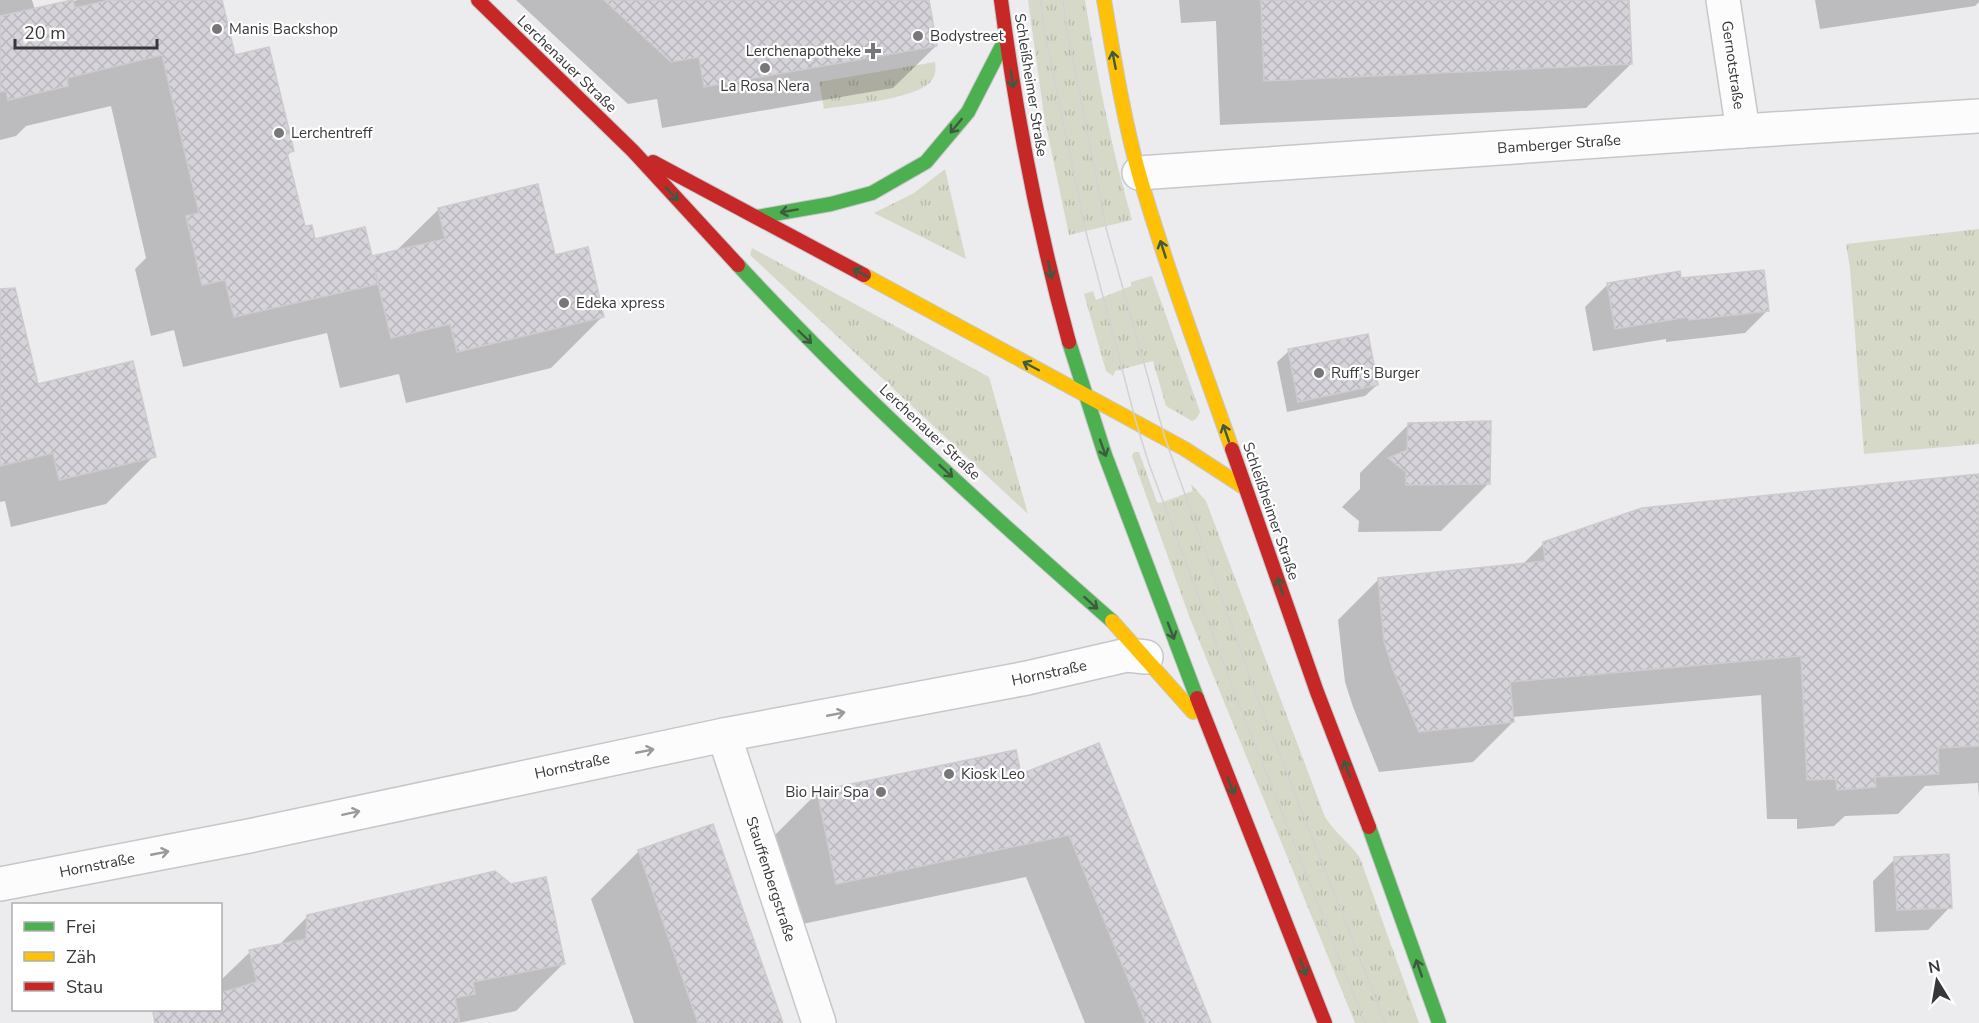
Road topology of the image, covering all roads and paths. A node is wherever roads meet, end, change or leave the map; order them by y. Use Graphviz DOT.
graph roads {
  1 [pos="478,0"];
  2 [pos="1001,0"];
  3 [pos="1104,0"];
  4 [pos="1723,0"];
  5 [pos="1006,39"];
  6 [pos="1979,116"];
  7 [pos="1743,131"];
  8 [pos="633,151"];
  9 [pos="1139,173"];
  10 [pos="757,217"];
  11 [pos="1084,393"];
  12 [pos="1245,488"];
  13 [pos="1146,657"];
  14 [pos="1210,732"];
  15 [pos="724,735"];
  16 [pos="0,884"];
  17 [pos="819,1023"];
  18 [pos="1325,1023"];
  19 [pos="1439,1023"];
  1 -- 8 [label="main road, Lerchenauer Straße"];
  2 -- 5 [label="main road, Schleißheimer Straße"];
  9 -- 3 [label="main road, Schleißheimer Straße, one-way"];
  4 -- 7 [label="street, Gernotstraße"];
  5 -- 10 [label="main road, one-way"];
  5 -- 11 [label="main road, Schleißheimer Straße, one-way"];
  6 -- 7 [label="street, Bamberger Straße"];
  7 -- 9 [label="street, Bamberger Straße"];
  8 -- 10 [label="main road, Lerchenauer Straße"];
  8 -- 13 [label="main road, Lerchenauer Straße, one-way"];
  12 -- 9 [label="main road, Schleißheimer Straße, one-way"];
  11 -- 10 [label="main road, Lerchenauer Straße, one-way"];
  11 -- 12 [label="main road, Lerchenauer Straße"];
  11 -- 14 [label="main road, Schleißheimer Straße, one-way"];
  19 -- 12 [label="main road, Schleißheimer Straße, one-way"];
  13 -- 14 [label="main road, Lerchenauer Straße"];
  15 -- 13 [label="street, Hornstraße, one-way"];
  14 -- 18 [label="main road, Schleißheimer Straße, one-way"];
  16 -- 15 [label="street, Hornstraße, one-way"];
  15 -- 17 [label="street, Stauffenbergstraße"];
}
